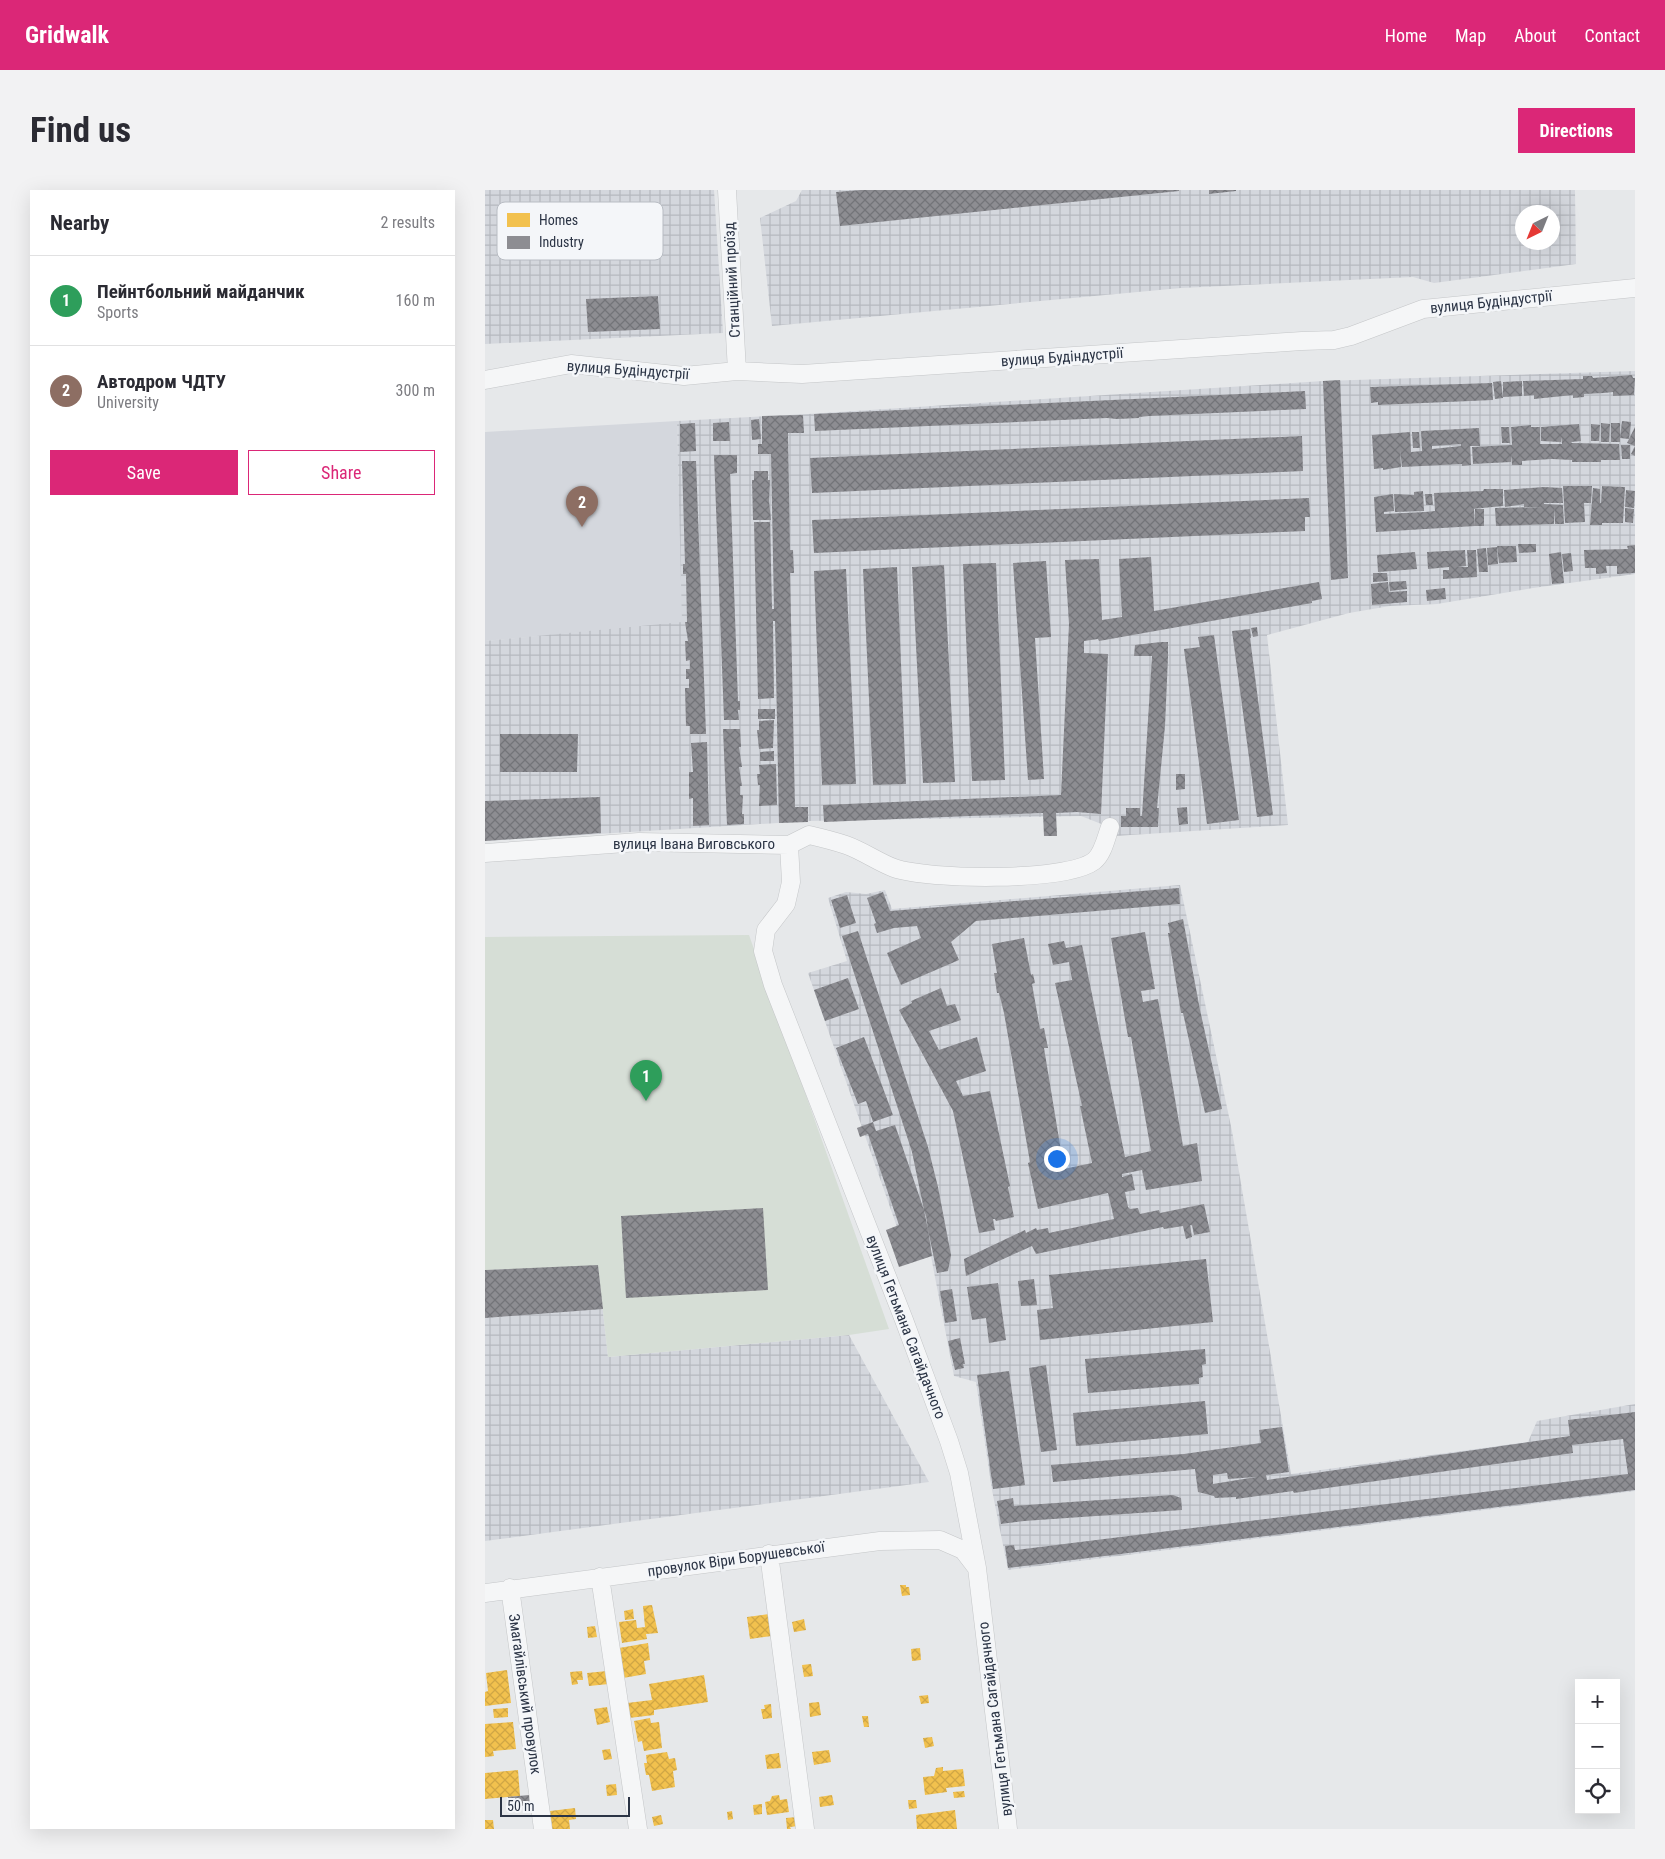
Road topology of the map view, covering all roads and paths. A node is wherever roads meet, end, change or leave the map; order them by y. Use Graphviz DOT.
graph roads {
  1 [pos="727,190"];
  2 [pos="1635,288"];
  3 [pos="737,370"];
  4 [pos="485,380"];
  5 [pos="1109,827"];
  6 [pos="789,845"];
  7 [pos="485,853"];
  8 [pos="769,1554"];
  9 [pos="977,1568"];
  10 [pos="600,1577"];
  11 [pos="510,1588"];
  12 [pos="485,1593"];
  13 [pos="543,1829"];
  14 [pos="638,1829"];
  15 [pos="805,1829"];
  16 [pos="1008,1829"];
  1 -- 3 [label="street, Станційний проїзд"];
  2 -- 3 [label="street, вулиця Будіндустрії"];
  3 -- 4 [label="street, вулиця Будіндустрії"];
  5 -- 6 [label="street, вулиця Івана Виговського"];
  6 -- 7 [label="street, вулиця Івана Виговського"];
  6 -- 9 [label="street, вулиця Гетьмана Сагайдачного"];
  8 -- 9 [label="street, провулок Віри Борушевської"];
  8 -- 10 [label="street, провулок Віри Борушевської"];
  8 -- 15 [label="street"];
  9 -- 16 [label="street, вулиця Гетьмана Сагайдачного"];
  10 -- 11 [label="street, провулок Віри Борушевської"];
  10 -- 14 [label="street"];
  11 -- 12 [label="street, провулок Віри Борушевської"];
  11 -- 13 [label="street, Змагайлівський провулок"];
}
